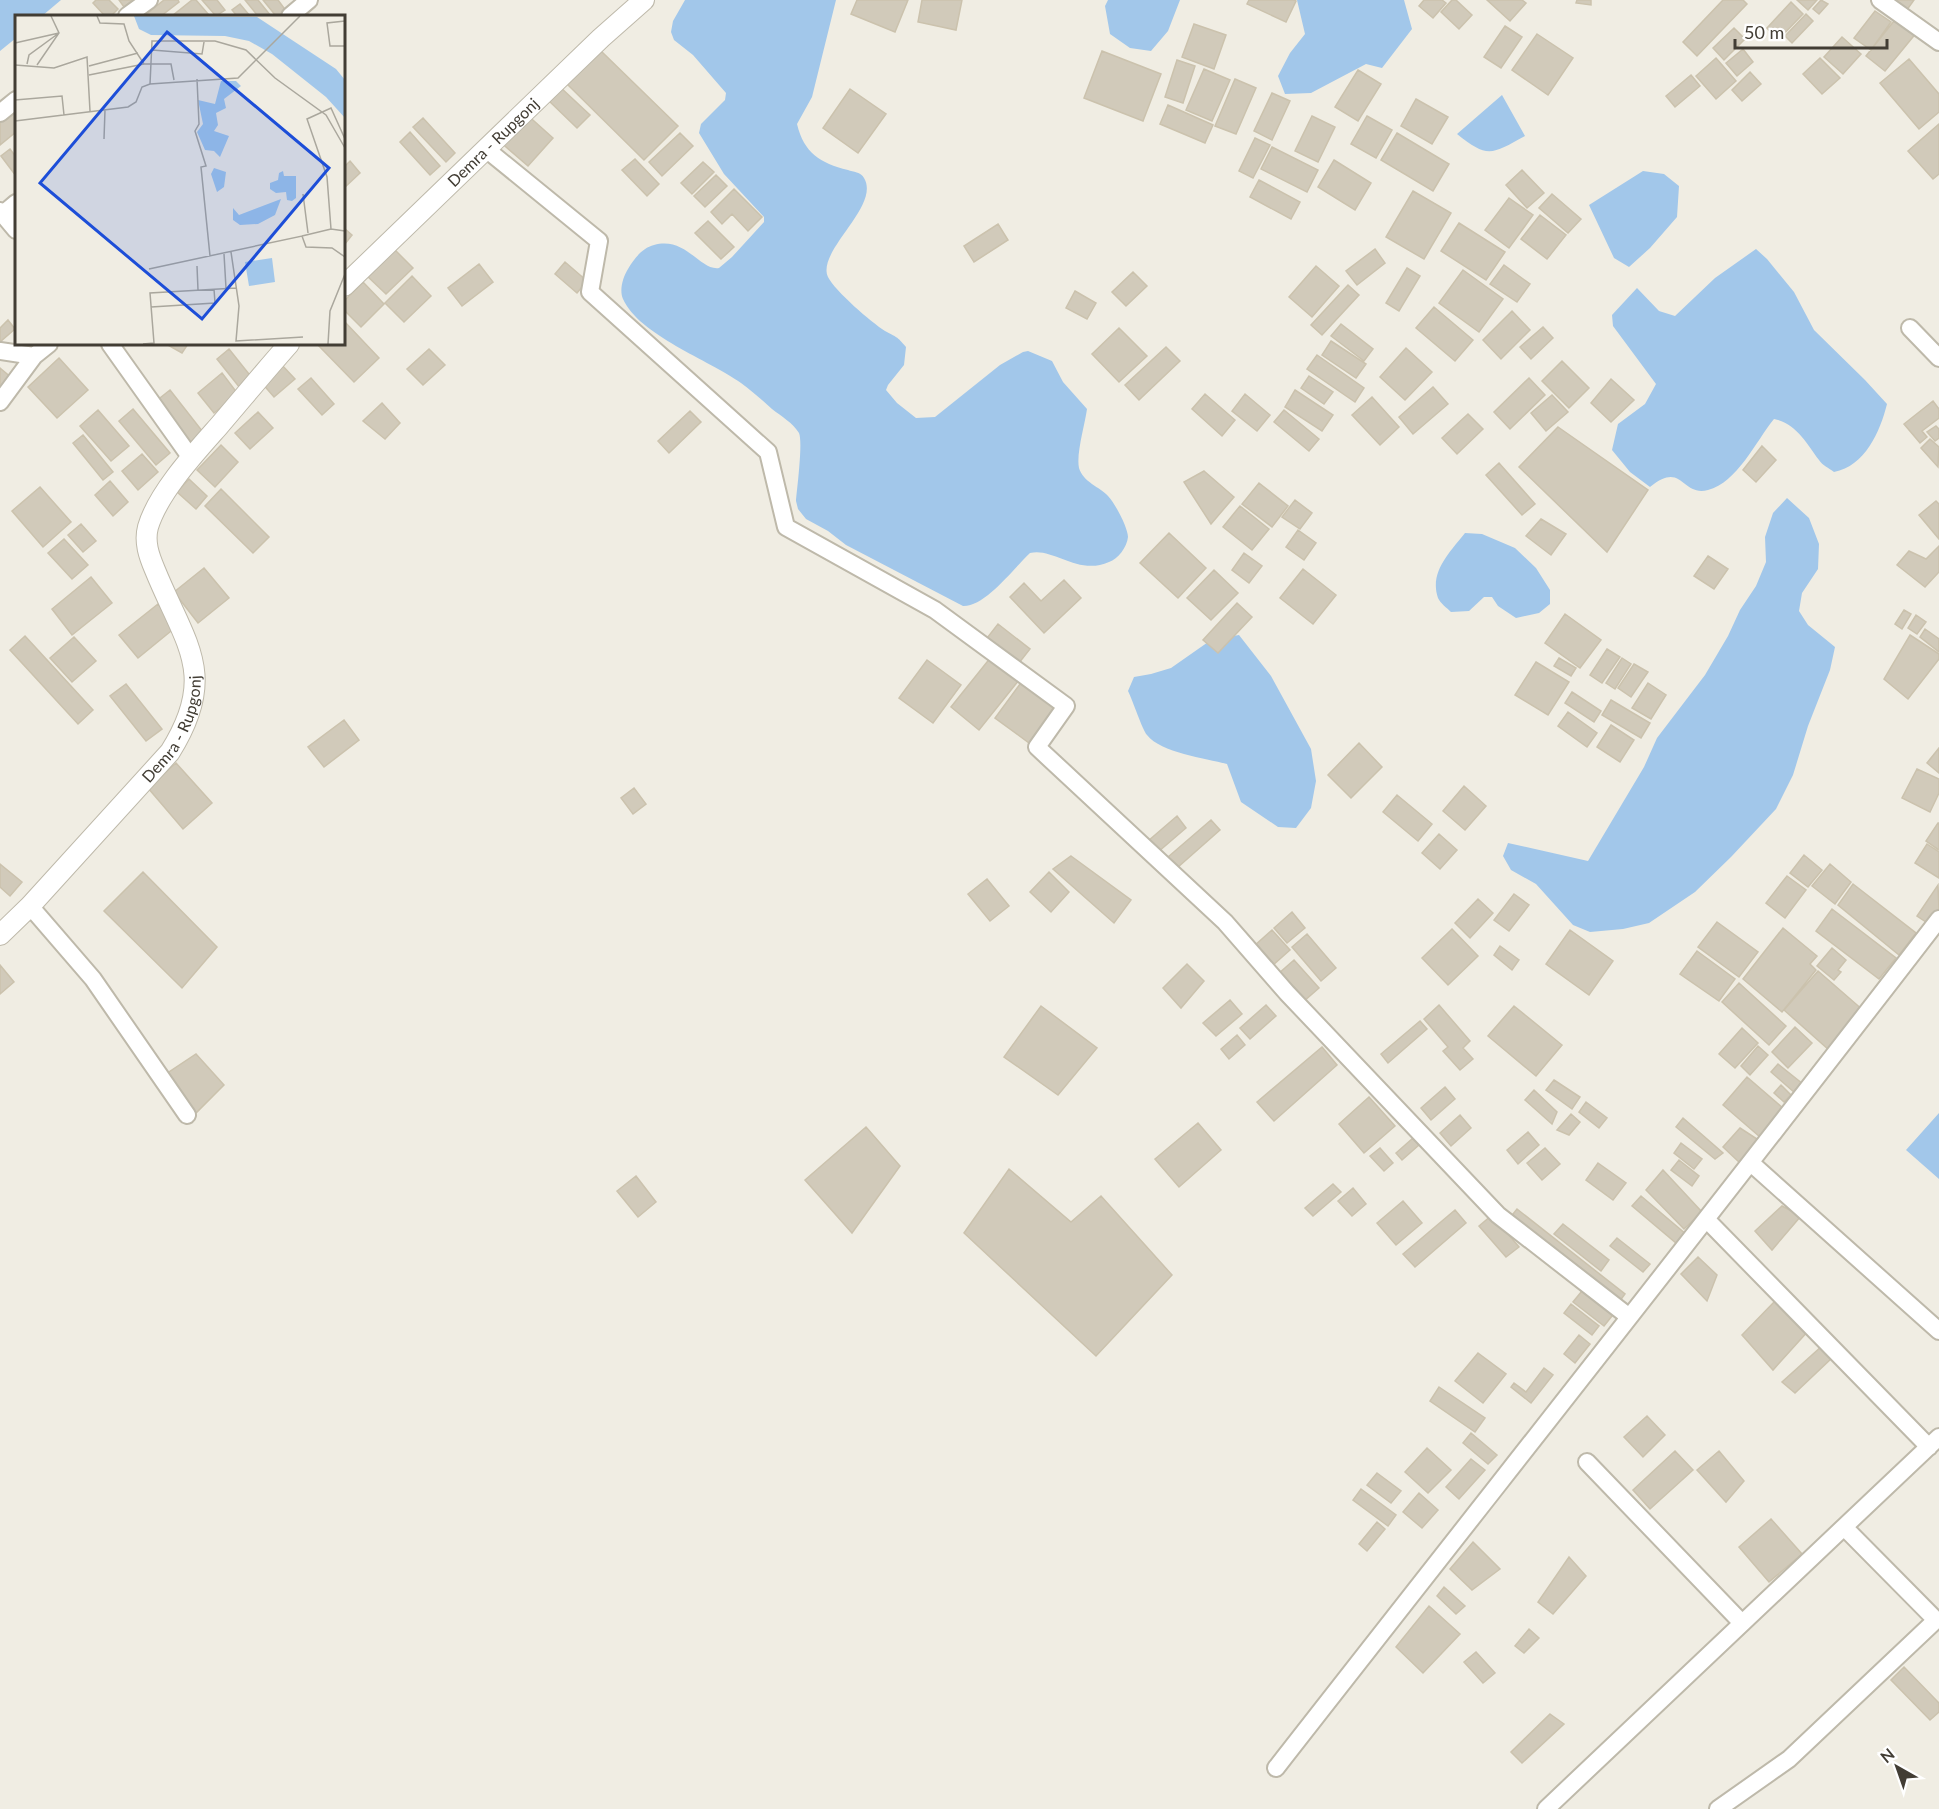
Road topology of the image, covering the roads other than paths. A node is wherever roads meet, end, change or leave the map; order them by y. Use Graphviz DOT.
graph roads {
  1 [pos="149,0"];
  2 [pos="309,0"];
  3 [pos="644,0"];
  4 [pos="1880,0"];
  5 [pos="129,15"];
  6 [pos="291,15"];
  7 [pos="1939,42"];
  8 [pos="15,101"];
  9 [pos="0,113"];
  10 [pos="486,149"];
  11 [pos="15,204"];
  12 [pos="1,212"];
  13 [pos="15,229"];
  14 [pos="345,285"];
  15 [pos="1910,328"];
  16 [pos="48,345"];
  17 [pos="111,345"];
  18 [pos="288,345"];
  19 [pos="0,351"];
  20 [pos="34,356"];
  21 [pos="1939,358"];
  22 [pos="0,402"];
  23 [pos="191,458"];
  24 [pos="30,906"];
  25 [pos="1939,920"];
  26 [pos="0,935"];
  27 [pos="187,1115"];
  28 [pos="1751,1163"];
  29 [pos="1706,1220"];
  30 [pos="1629,1316"];
  31 [pos="1939,1331"];
  32 [pos="1934,1442"];
  33 [pos="1587,1462"];
  34 [pos="1844,1527"];
  35 [pos="1742,1623"];
  36 [pos="1276,1768"];
  37 [pos="1546,1809"];
  38 [pos="1718,1809"];
  1 -- 5 [label="street"];
  2 -- 6 [label="street"];
  3 -- 10 [label="street, Demra - Rupgonj"];
  4 -- 7 [label="street"];
  8 -- 9 [label="street"];
  10 -- 14 [label="street, Demra - Rupgonj"];
  10 -- 30 [label="street"];
  11 -- 12 [label="street"];
  12 -- 13 [label="street"];
  15 -- 21 [label="street"];
  16 -- 20 [label="street"];
  17 -- 23 [label="street"];
  18 -- 23 [label="street, Demra - Rupgonj"];
  19 -- 20 [label="street"];
  20 -- 22 [label="street"];
  23 -- 24 [label="street, Demra - Rupgonj"];
  24 -- 26 [label="street, Demra - Rupgonj"];
  24 -- 27 [label="street"];
  25 -- 28 [label="street"];
  28 -- 29 [label="street"];
  28 -- 31 [label="street"];
  29 -- 30 [label="street"];
  29 -- 32 [label="street"];
  30 -- 36 [label="street"];
  32 -- 34 [label="street"];
  33 -- 35 [label="street"];
  34 -- 35 [label="street"];
  34 -- 38 [label="street"];
  35 -- 37 [label="street"];
}
